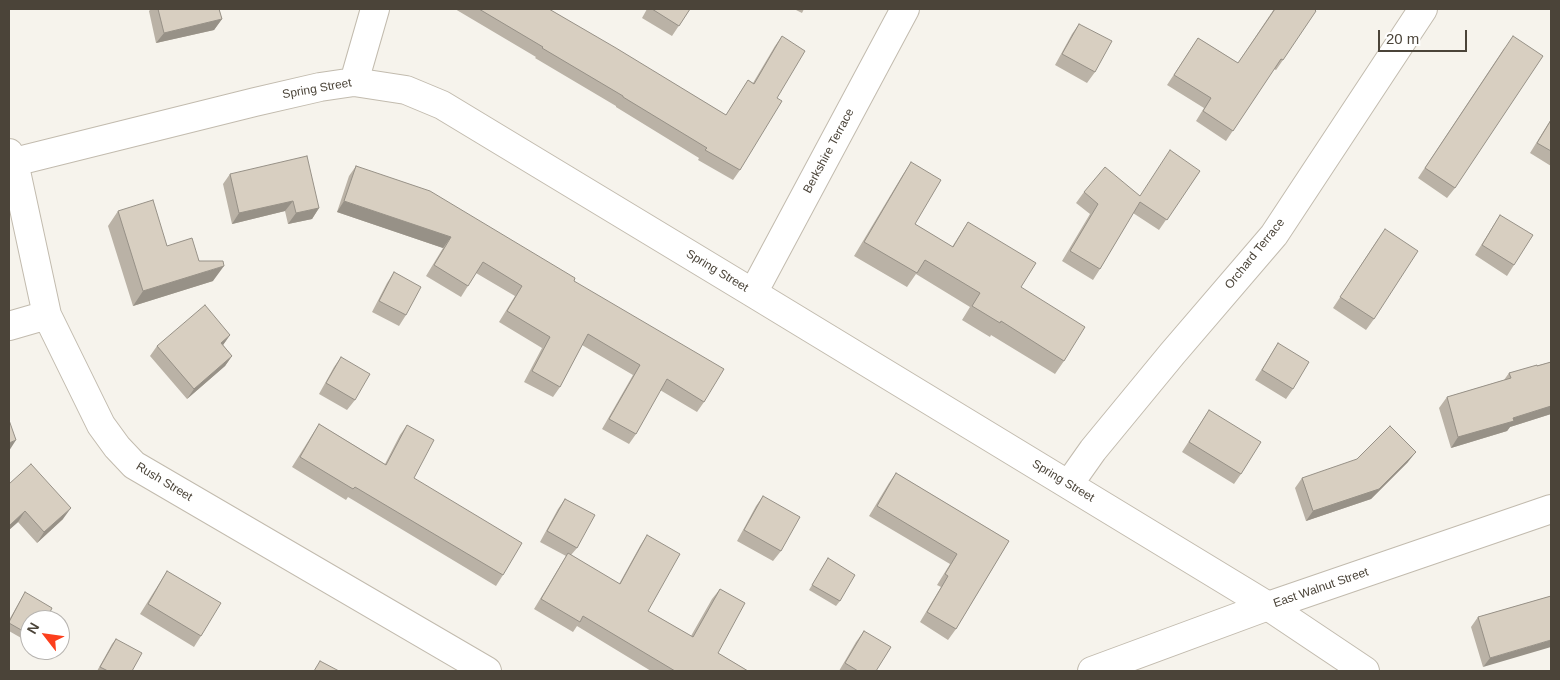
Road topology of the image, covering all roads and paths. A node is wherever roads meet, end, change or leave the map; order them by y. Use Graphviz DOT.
graph roads {
  1 [pos="375,9"];
  2 [pos="905,9"];
  3 [pos="1423,9"];
  4 [pos="354,82"];
  5 [pos="11,158"];
  6 [pos="753,292"];
  7 [pos="47,315"];
  8 [pos="9,326"];
  9 [pos="1069,484"];
  10 [pos="1551,509"];
  11 [pos="1268,606"];
  12 [pos="488,671"];
  13 [pos="1092,671"];
  14 [pos="1365,671"];
  1 -- 4 [label="street"];
  2 -- 6 [label="street, Berkshire Terrace"];
  3 -- 9 [label="street, Orchard Terrace"];
  4 -- 5 [label="street, Spring Street"];
  4 -- 6 [label="street, Spring Street"];
  5 -- 7 [label="street, Rush Street"];
  6 -- 9 [label="street, Spring Street"];
  7 -- 8 [label="street"];
  7 -- 12 [label="street, Rush Street"];
  9 -- 11 [label="street, Spring Street"];
  10 -- 11 [label="street, East Walnut Street"];
  11 -- 13 [label="street, East Walnut Street"];
  11 -- 14 [label="street, Spring Street"];
}
